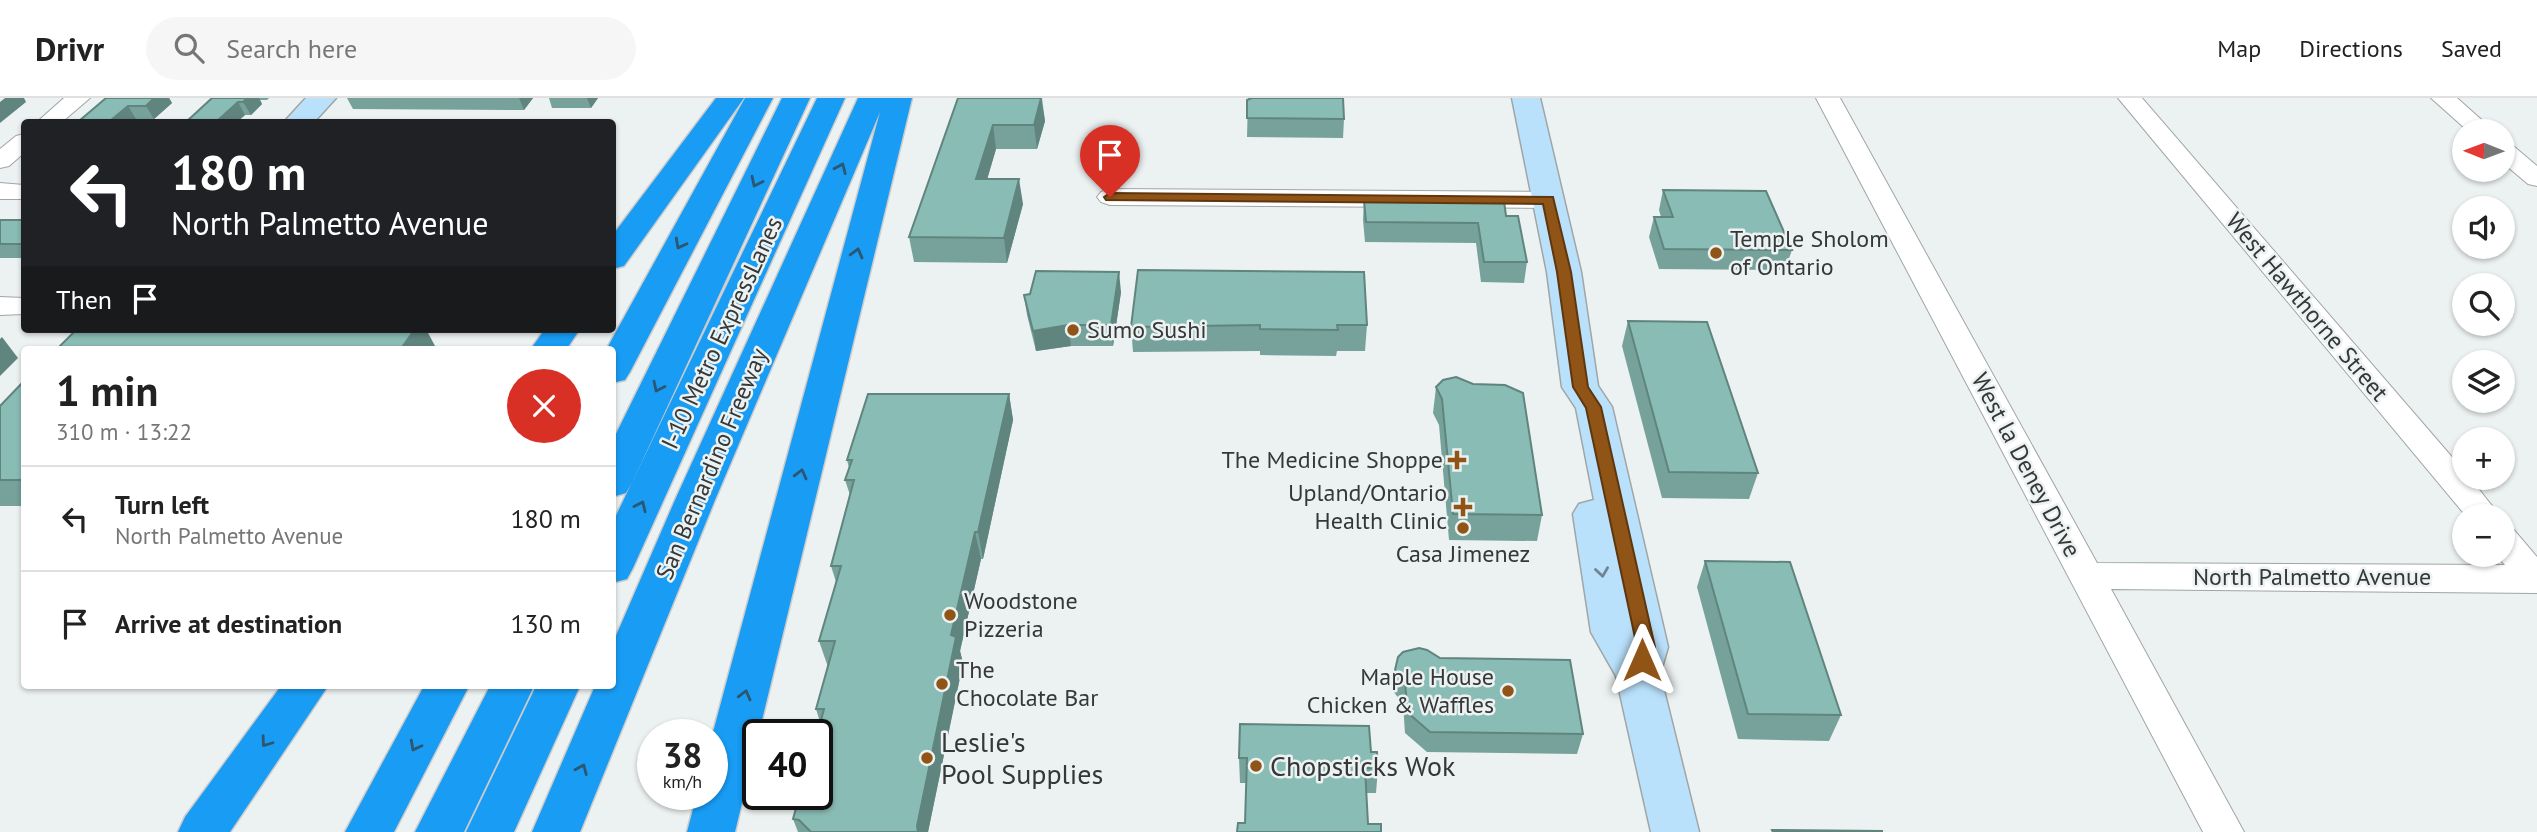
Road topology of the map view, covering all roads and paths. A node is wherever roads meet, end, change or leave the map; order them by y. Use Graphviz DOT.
graph roads {
  1 [pos="78,98"];
  2 [pos="322,98"];
  3 [pos="730,98"];
  4 [pos="759,98"];
  5 [pos="783,98"];
  6 [pos="872,98"];
  7 [pos="898,98"];
  8 [pos="1526,98"];
  9 [pos="1828,98"];
  10 [pos="2130,98"];
  11 [pos="2443,98"];
  12 [pos="819,100"];
  13 [pos="51,119"];
  14 [pos="301,119"];
  15 [pos="2468,119"];
  16 [pos="21,144"];
  17 [pos="2515,160"];
  18 [pos="0,161"];
  19 [pos="2537,179"];
  20 [pos="0,191"];
  21 [pos="21,191"];
  22 [pos="707,192"];
  23 [pos="1110,197"];
  24 [pos="1549,200"];
  25 [pos="616,254"];
  26 [pos="0,306"];
  27 [pos="21,306"];
  28 [pos="616,364"];
  29 [pos="616,476"];
  30 [pos="695,500"];
  31 [pos="2474,504"];
  32 [pos="2515,554"];
  33 [pos="616,559"];
  34 [pos="2087,576"];
  35 [pos="2537,579"];
  36 [pos="304,689"];
  37 [pos="445,689"];
  38 [pos="510,689"];
  39 [pos="557,689"];
  40 [pos="616,689"];
  41 [pos="616,689"];
  42 [pos="202,832"];
  43 [pos="369,832"];
  44 [pos="439,832"];
  45 [pos="490,832"];
  46 [pos="556,832"];
  47 [pos="711,832"];
  48 [pos="1675,832"];
  49 [pos="2224,832"];
  1 -- 13 [label="street"];
  2 -- 14 [label="street"];
  3 -- 25 [label="highway"];
  4 -- 22 [label="highway"];
  5 -- 22 [label="highway"];
  30 -- 6 [label="highway, San Bernardino Freeway, one-way"];
  47 -- 7 [label="highway, one-way"];
  8 -- 24 [label="street"];
  9 -- 34 [label="street, West la Deney Drive"];
  10 -- 31 [label="street, West Hawthorne Street"];
  11 -- 15 [label="street"];
  12 -- 29 [label="highway, I-10 Metro ExpressLanes, one-way"];
  12 -- 30 [label="highway"];
  33 -- 12 [label="highway, I-10 Metro ExpressLanes, one-way"];
  16 -- 18 [label="street"];
  17 -- 19 [label="street"];
  20 -- 21 [label="street"];
  22 -- 28 [label="highway, one-way"];
  23 -- 24 [label="street"];
  24 -- 48 [label="street"];
  26 -- 27 [label="street"];
  41 -- 30 [label="highway, San Bernardino Freeway, one-way"];
  32 -- 35 [label="street"];
  34 -- 35 [label="street, North Palmetto Avenue"];
  34 -- 49 [label="street, West la Deney Drive"];
  36 -- 42 [label="highway, one-way"];
  37 -- 43 [label="highway, one-way"];
  38 -- 44 [label="highway"];
  39 -- 45 [label="highway"];
  46 -- 40 [label="highway, San Bernardino Freeway, one-way"];
}
